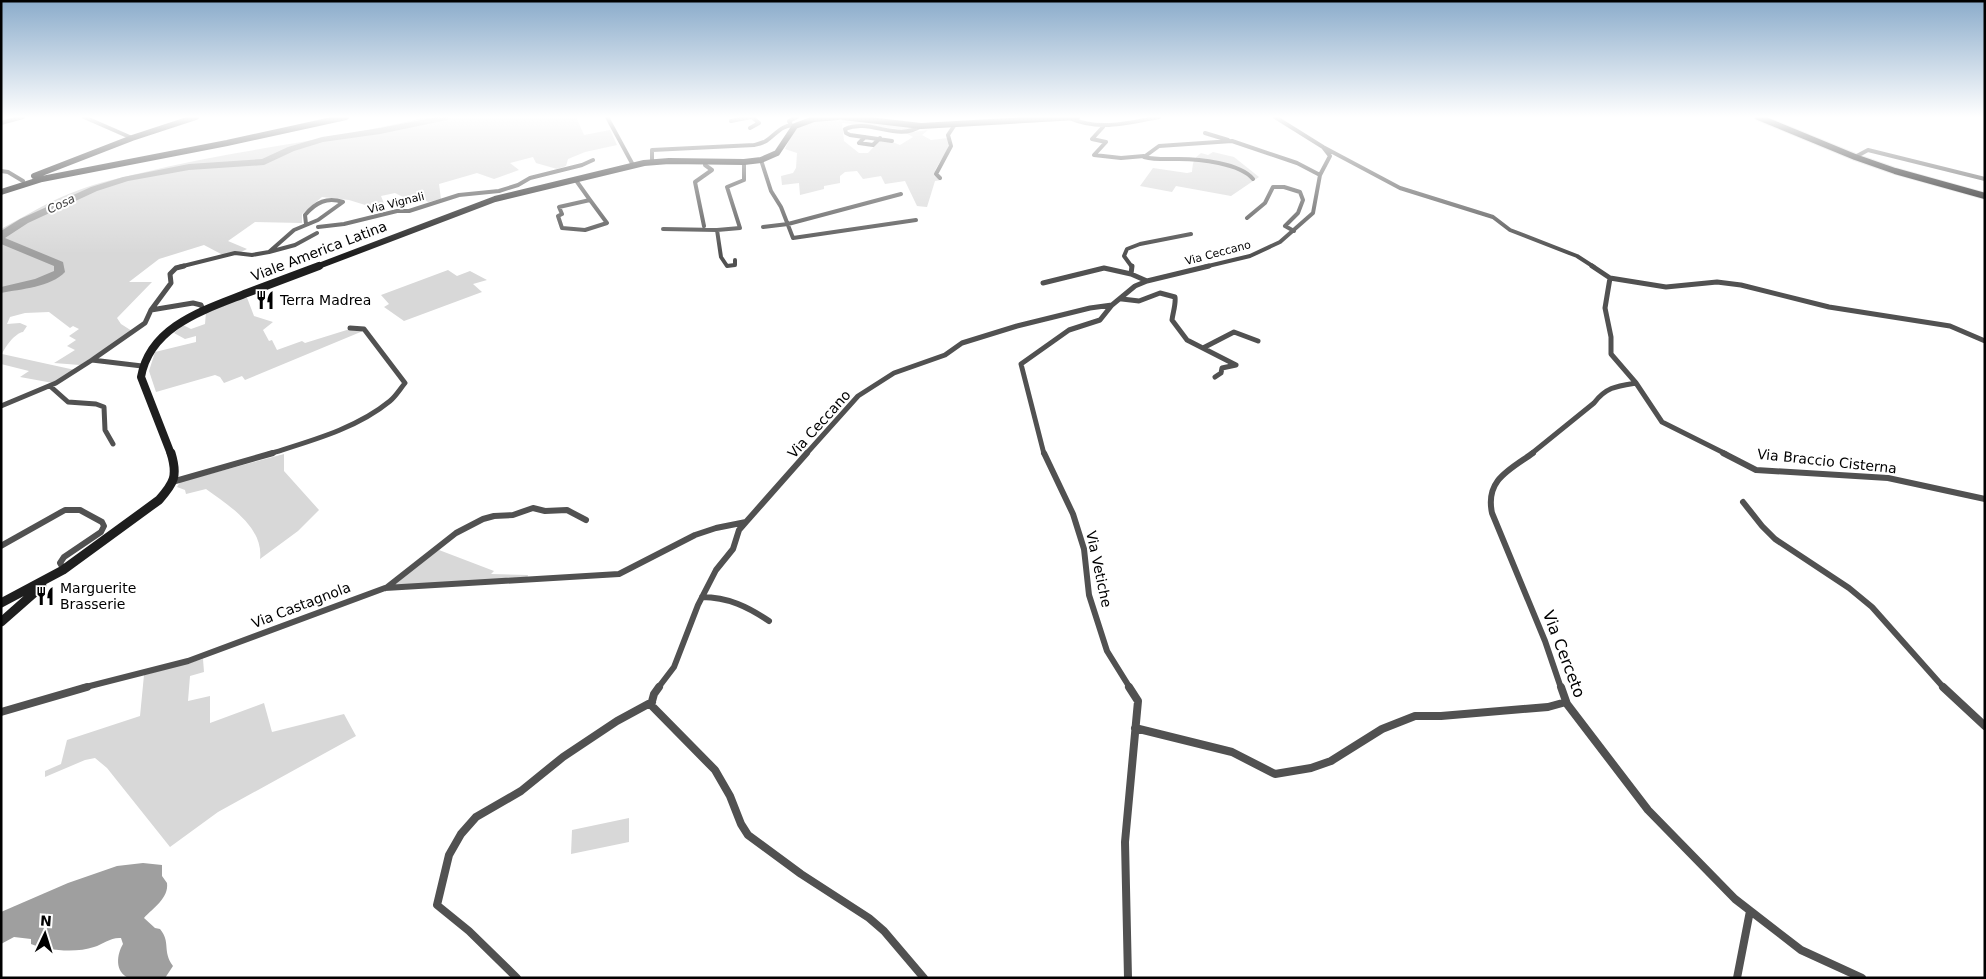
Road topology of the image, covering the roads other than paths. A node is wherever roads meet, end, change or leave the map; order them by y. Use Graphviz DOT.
graph roads {
  1 [pos="744,162"];
  2 [pos="76,163"];
  3 [pos="121,163"];
  4 [pos="587,163"];
  5 [pos="648,163"];
  6 [pos="705,163"];
  7 [pos="762,163"];
  8 [pos="940,163"];
  9 [pos="1206,163"];
  10 [pos="1296,163"];
  11 [pos="1329,163"];
  12 [pos="1352,163"];
  13 [pos="1871,163"];
  14 [pos="1919,163"];
  15 [pos="633,165"];
  16 [pos="1,171"];
  17 [pos="546,174"];
  18 [pos="1320,175"];
  19 [pos="44,177"];
  20 [pos="940,178"];
  21 [pos="1253,178"];
  22 [pos="575,179"];
  23 [pos="1985,179"];
  24 [pos="22,181"];
  25 [pos="522,183"];
  26 [pos="556,184"];
  27 [pos="1,188"];
  28 [pos="526,191"];
  29 [pos="1,192"];
  30 [pos="501,194"];
  31 [pos="901,194"];
  32 [pos="1985,196"];
  33 [pos="591,200"];
  34 [pos="1247,218"];
  35 [pos="916,220"];
  36 [pos="306,224"];
  37 [pos="788,224"];
  38 [pos="704,226"];
  39 [pos="318,227"];
  40 [pos="763,227"];
  41 [pos="663,229"];
  42 [pos="717,230"];
  43 [pos="1294,231"];
  44 [pos="317,233"];
  45 [pos="1190,234"];
  46 [pos="269,252"];
  47 [pos="735,260"];
  48 [pos="1131,274"];
  49 [pos="1610,278"];
  50 [pos="1147,281"];
  51 [pos="1043,283"];
  52 [pos="1135,286"];
  53 [pos="1122,299"];
  54 [pos="1112,305"];
  55 [pos="151,310"];
  56 [pos="203,310"];
  57 [pos="350,328"];
  58 [pos="1985,341"];
  59 [pos="1258,342"];
  60 [pos="1203,348"];
  61 [pos="92,360"];
  62 [pos="142,366"];
  63 [pos="1215,377"];
  64 [pos="1636,384"];
  65 [pos="50,386"];
  66 [pos="1,406"];
  67 [pos="113,444"];
  68 [pos="172,482"];
  69 [pos="1985,499"];
  70 [pos="1743,502"];
  71 [pos="586,520"];
  72 [pos="746,522"];
  73 [pos="1,546"];
  74 [pos="63,568"];
  75 [pos="385,588"];
  76 [pos="702,597"];
  77 [pos="3,602"];
  78 [pos="12,612"];
  79 [pos="769,620"];
  80 [pos="1,622"];
  81 [pos="652,702"];
  82 [pos="1566,702"];
  83 [pos="1,712"];
  84 [pos="1985,726"];
  85 [pos="1135,728"];
  86 [pos="1750,911"];
  87 [pos="517,978"];
  88 [pos="924,978"];
  89 [pos="1128,978"];
  90 [pos="1737,978"];
  91 [pos="1862,978"];
  1 -- 42 [label="street"];
  2 -- 19 [label="main road"];
  3 -- 19 [label="main road"];
  4 -- 17 [label="street, Via Vignali"];
  5 -- 15 [label="main road, Viale America Latina"];
  6 -- 38 [label="street"];
  7 -- 37 [label="street"];
  8 -- 20 [label="street"];
  9 -- 21 [label="street"];
  10 -- 18 [label="street"];
  11 -- 18 [label="street, Via Ceccano"];
  12 -- 49 [label="street"];
  13 -- 32 [label="main road"];
  14 -- 23 [label="street"];
  15 -- 22 [label="main road, Viale America Latina"];
  16 -- 24 [label="street"];
  17 -- 25 [label="street, Via Vignali"];
  17 -- 26 [label="street"];
  18 -- 43 [label="street, Via Ceccano"];
  19 -- 24 [label="main road"];
  19 -- 29 [label="main road"];
  22 -- 26 [label="main road, Viale America Latina"];
  22 -- 33 [label="street"];
  24 -- 27 [label="main road"];
  25 -- 28 [label="street"];
  25 -- 30 [label="street, Via Vignali"];
  26 -- 28 [label="main road, Viale America Latina"];
  28 -- 30 [label="main road, Viale America Latina"];
  30 -- 39 [label="street, Via Vignali"];
  30 -- 56 [label="main road, Viale America Latina"];
  31 -- 37 [label="street"];
  33 -- 33 [label="street"];
  34 -- 43 [label="street"];
  35 -- 37 [label="street"];
  36 -- 36 [label="street"];
  36 -- 46 [label="street"];
  37 -- 40 [label="street"];
  41 -- 42 [label="street"];
  42 -- 47 [label="street"];
  43 -- 50 [label="street, Via Ceccano"];
  44 -- 46 [label="street"];
  45 -- 48 [label="street"];
  46 -- 55 [label="street"];
  48 -- 50 [label="street"];
  48 -- 51 [label="street"];
  49 -- 58 [label="street"];
  49 -- 64 [label="street, Via Braccio Cisterna"];
  50 -- 52 [label="street, Via Ceccano"];
  52 -- 53 [label="street, Via Vetiche"];
  53 -- 54 [label="street, Via Vetiche"];
  53 -- 60 [label="street"];
  54 -- 72 [label="street, Via Ceccano"];
  54 -- 85 [label="street, Via Vetiche"];
  55 -- 56 [label="street"];
  55 -- 61 [label="street"];
  56 -- 62 [label="main road, Viale America Latina"];
  57 -- 68 [label="street"];
  59 -- 60 [label="street"];
  60 -- 63 [label="street"];
  61 -- 62 [label="street"];
  61 -- 65 [label="street"];
  62 -- 68 [label="main road"];
  64 -- 69 [label="street, Via Braccio Cisterna"];
  64 -- 82 [label="street, Via Cerceto"];
  65 -- 66 [label="street"];
  65 -- 67 [label="street"];
  68 -- 74 [label="main road"];
  70 -- 84 [label="street"];
  71 -- 75 [label="street"];
  72 -- 75 [label="street, Via Castagnola"];
  72 -- 76 [label="street, Via Ceccano"];
  73 -- 74 [label="street"];
  74 -- 77 [label="main road"];
  74 -- 78 [label="main road"];
  75 -- 83 [label="street, Via Castagnola"];
  76 -- 79 [label="street"];
  76 -- 81 [label="street, Via Ceccano"];
  77 -- 78 [label="main road"];
  78 -- 80 [label="main road"];
  81 -- 87 [label="street"];
  81 -- 88 [label="street"];
  82 -- 85 [label="street"];
  82 -- 86 [label="street, Via Cerceto"];
  85 -- 89 [label="street, Via Vetiche"];
  86 -- 90 [label="street"];
  86 -- 91 [label="street, Via Cerceto"];
}
